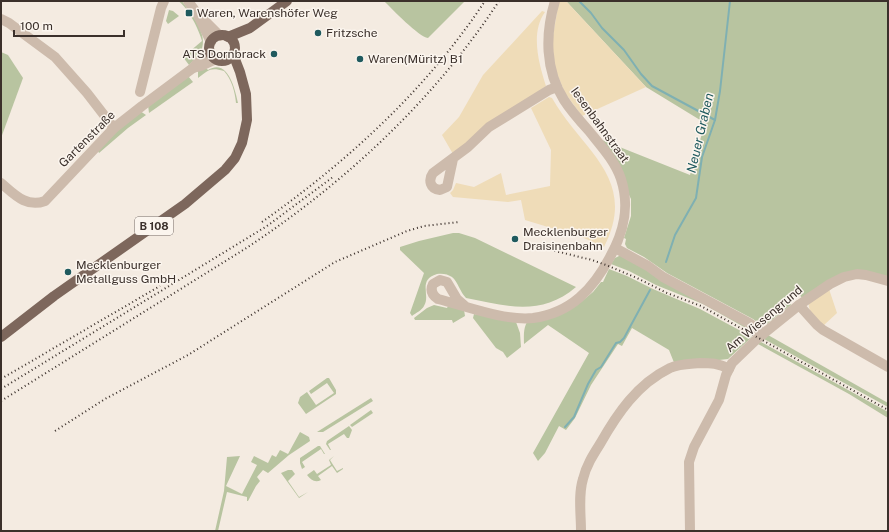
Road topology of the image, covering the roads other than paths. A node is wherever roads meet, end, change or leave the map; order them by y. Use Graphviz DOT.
graph roads {
  1 [pos="164,1"];
  2 [pos="188,1"];
  3 [pos="288,1"];
  4 [pos="555,1"];
  5 [pos="198,15"];
  6 [pos="1,19"];
  7 [pos="250,28"];
  8 [pos="224,36"];
  9 [pos="234,50"];
  10 [pos="215,53"];
  11 [pos="241,78"];
  12 [pos="557,87"];
  13 [pos="140,92"];
  14 [pos="114,128"];
  15 [pos="453,158"];
  16 [pos="1,183"];
  17 [pos="615,248"];
  18 [pos="888,281"];
  19 [pos="799,305"];
  20 [pos="465,306"];
  21 [pos="762,335"];
  22 [pos="1,337"];
  23 [pos="888,366"];
  24 [pos="729,369"];
  25 [pos="581,531"];
  26 [pos="690,531"];
  1 -- 13 [label="street"];
  2 -- 5 [label="street"];
  3 -- 7 [label="main road"];
  4 -- 12 [label="street, Iesenbahnstraat"];
  5 -- 8 [label="street"];
  5 -- 10 [label="street"];
  6 -- 14 [label="street"];
  7 -- 8 [label="main road"];
  7 -- 9 [label="main road"];
  8 -- 9 [label="main road, B 108"];
  8 -- 10 [label="main road"];
  9 -- 10 [label="main road"];
  9 -- 11 [label="main road, B 108"];
  10 -- 11 [label="main road"];
  10 -- 14 [label="street, Gartenstraße"];
  11 -- 22 [label="main road, B 108"];
  12 -- 15 [label="street, Iesenbahnstraat"];
  12 -- 17 [label="street, Iesenbahnstraat"];
  14 -- 16 [label="street, Gartenstraße"];
  17 -- 20 [label="street, Iesenbahnstraat"];
  17 -- 21 [label="street"];
  18 -- 19 [label="street, Am Wiesengrund"];
  19 -- 21 [label="street, Am Wiesengrund"];
  19 -- 23 [label="street"];
  21 -- 24 [label="street, Am Wiesengrund"];
  24 -- 25 [label="street"];
  24 -- 26 [label="street, Am Wiesengrund"];
}
